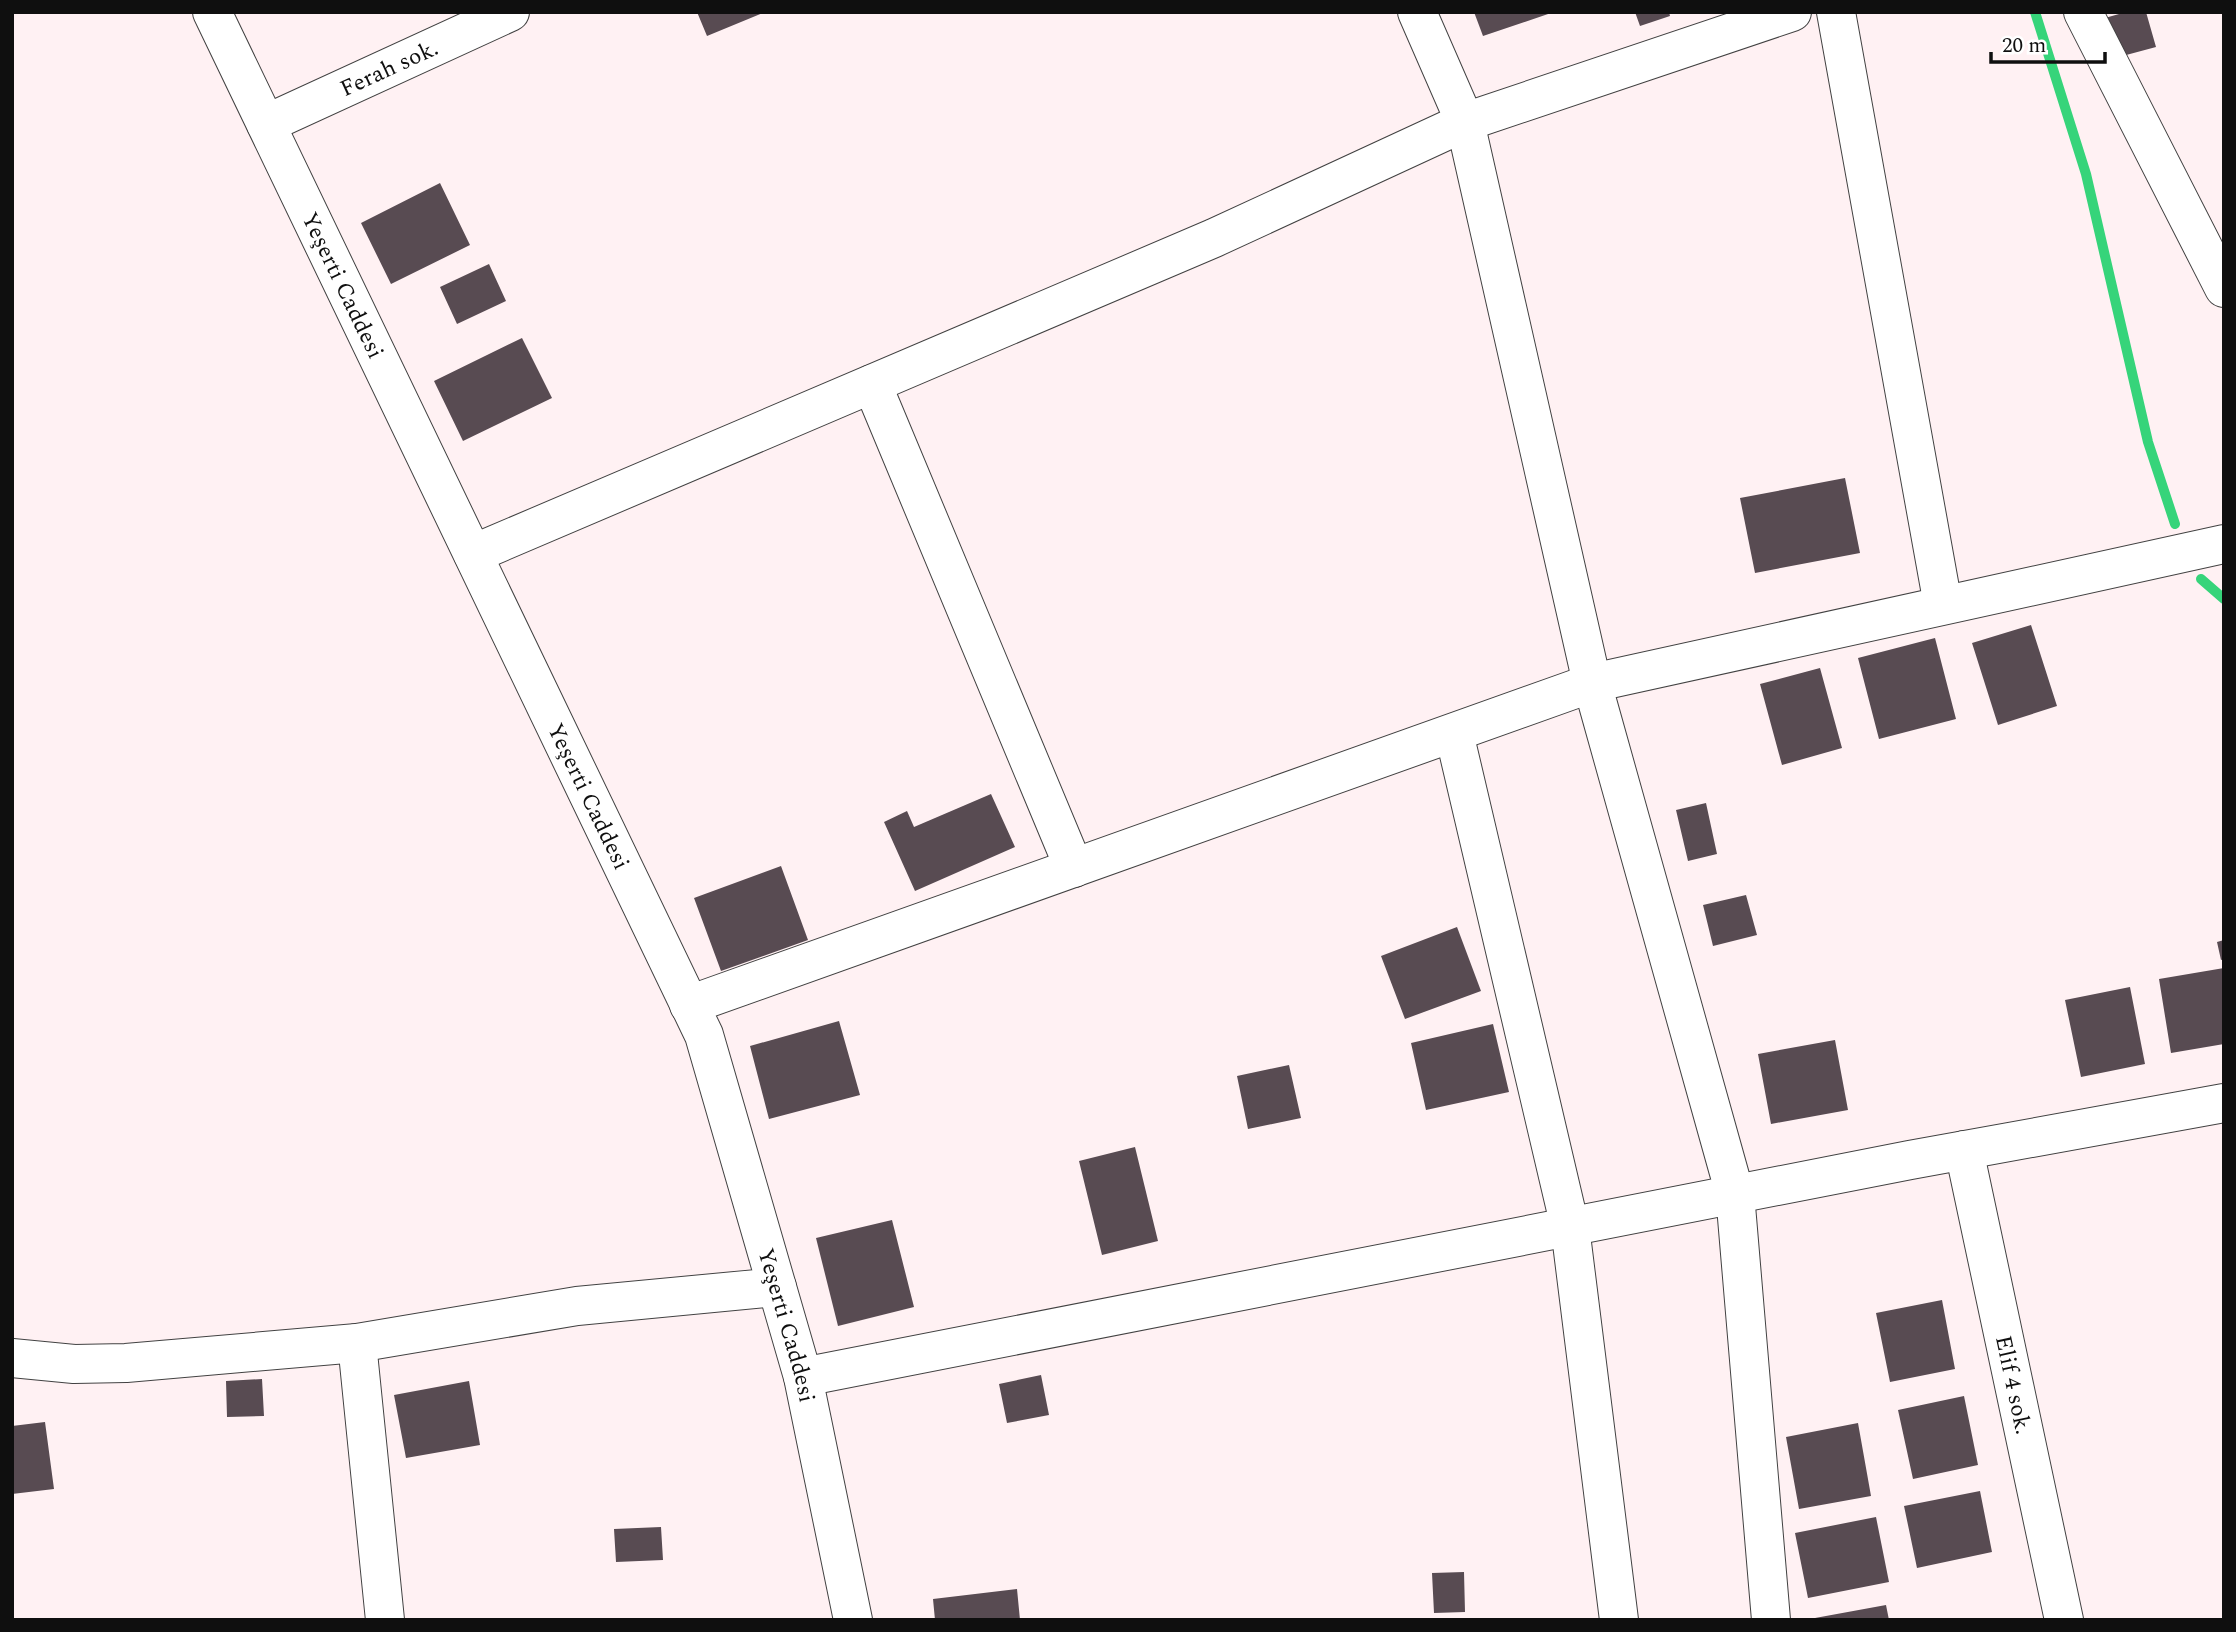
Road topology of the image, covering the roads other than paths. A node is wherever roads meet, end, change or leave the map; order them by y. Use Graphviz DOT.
graph roads {
  1 [pos="212,12"];
  2 [pos="510,12"];
  3 [pos="1417,12"];
  4 [pos="1792,12"];
  5 [pos="1836,12"];
  6 [pos="2083,12"];
  7 [pos="1465,122"];
  8 [pos="266,124"];
  9 [pos="2224,288"];
  10 [pos="872,384"];
  11 [pos="2224,544"];
  12 [pos="473,554"];
  13 [pos="1943,605"];
  14 [pos="1592,683"];
  15 [pos="1454,733"];
  16 [pos="1074,868"];
  17 [pos="690,1005"];
  18 [pos="2224,1102"];
  19 [pos="1964,1150"];
  20 [pos="1735,1194"];
  21 [pos="1570,1227"];
  22 [pos="777,1287"];
  23 [pos="357,1342"];
  24 [pos="12,1359"];
  25 [pos="803,1377"];
  26 [pos="385,1620"];
  27 [pos="853,1620"];
  28 [pos="1619,1620"];
  29 [pos="1771,1620"];
  30 [pos="2064,1620"];
  1 -- 8 [label="street, Yeşerti Caddesi"];
  2 -- 8 [label="street, Ferah sok."];
  3 -- 7 [label="street"];
  4 -- 7 [label="street"];
  5 -- 13 [label="street"];
  6 -- 9 [label="street"];
  7 -- 10 [label="street"];
  7 -- 14 [label="street"];
  8 -- 12 [label="street, Yeşerti Caddesi"];
  10 -- 12 [label="street"];
  10 -- 16 [label="street"];
  11 -- 13 [label="street"];
  12 -- 17 [label="street, Yeşerti Caddesi"];
  13 -- 14 [label="street"];
  14 -- 15 [label="street"];
  14 -- 20 [label="street"];
  15 -- 16 [label="street"];
  15 -- 21 [label="street"];
  16 -- 17 [label="street"];
  17 -- 22 [label="street, Yeşerti Caddesi"];
  18 -- 19 [label="street"];
  19 -- 20 [label="street"];
  19 -- 30 [label="street, Elif 4 sok."];
  20 -- 21 [label="street"];
  20 -- 29 [label="street"];
  21 -- 25 [label="street"];
  21 -- 28 [label="street"];
  22 -- 23 [label="street"];
  22 -- 25 [label="street, Yeşerti Caddesi"];
  23 -- 24 [label="street"];
  23 -- 26 [label="street"];
  25 -- 27 [label="street, Yeşerti Caddesi"];
}
